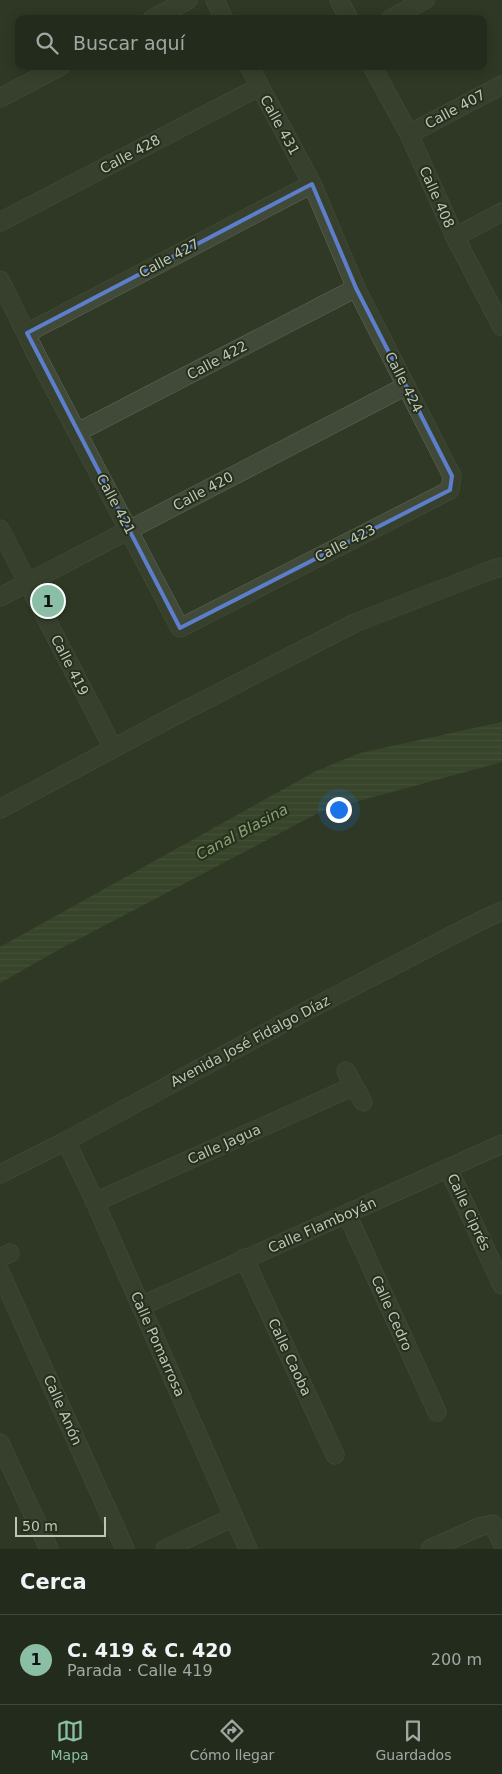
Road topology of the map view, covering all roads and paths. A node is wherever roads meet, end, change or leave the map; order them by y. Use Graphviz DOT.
graph roads {
  1 [pos="188,0"];
  2 [pos="215,0"];
  3 [pos="339,0"];
  4 [pos="425,0"];
  5 [pos="160,15"];
  6 [pos="222,15"];
  7 [pos="347,15"];
  8 [pos="397,15"];
  9 [pos="52,70"];
  10 [pos="250,70"];
  11 [pos="374,70"];
  12 [pos="502,85"];
  13 [pos="259,87"];
  14 [pos="0,98"];
  15 [pos="409,134"];
  16 [pos="312,184"];
  17 [pos="502,212"];
  18 [pos="0,222"];
  19 [pos="455,237"];
  20 [pos="0,280"];
  21 [pos="356,288"];
  22 [pos="502,328"];
  23 [pos="27,333"];
  24 [pos="406,386"];
  25 [pos="78,432"];
  26 [pos="452,476"];
  27 [pos="0,529"];
  28 [pos="129,530"];
  29 [pos="502,568"];
  30 [pos="28,582"];
  31 [pos="0,597"];
  32 [pos="227,603"];
  33 [pos="113,748"];
  34 [pos="0,809"];
  35 [pos="502,911"];
  36 [pos="364,1102"];
  37 [pos="66,1141"];
  38 [pos="502,1144"];
  39 [pos="448,1168"];
  40 [pos="0,1174"];
  41 [pos="95,1202"];
  42 [pos="347,1214"];
  43 [pos="244,1258"];
  44 [pos="0,1272"];
  45 [pos="502,1284"];
  46 [pos="141,1306"];
  47 [pos="437,1412"];
  48 [pos="2,1450"];
  49 [pos="335,1455"];
  50 [pos="234,1517"];
  51 [pos="502,1543"];
  52 [pos="49,1549"];
  53 [pos="125,1549"];
  54 [pos="165,1549"];
  55 [pos="248,1549"];
  56 [pos="430,1549"];
  1 -- 5 [label="street"];
  2 -- 6 [label="street"];
  3 -- 7 [label="street"];
  4 -- 8 [label="street"];
  9 -- 14 [label="street"];
  10 -- 13 [label="street, Calle 431"];
  11 -- 15 [label="street, Calle 408"];
  12 -- 15 [label="street, Calle 407"];
  13 -- 16 [label="street, Calle 431"];
  13 -- 18 [label="street, Calle 428"];
  15 -- 19 [label="street, Calle 408"];
  16 -- 21 [label="street, Calle 431"];
  16 -- 23 [label="street, Calle 427"];
  17 -- 19 [label="street"];
  19 -- 22 [label="street, Calle 408"];
  20 -- 23 [label="street, Calle 421"];
  21 -- 24 [label="street, Calle 424"];
  21 -- 25 [label="street, Calle 422"];
  23 -- 25 [label="street, Calle 421"];
  24 -- 26 [label="street, Calle 424"];
  24 -- 28 [label="street, Calle 420"];
  25 -- 28 [label="street, Calle 421"];
  26 -- 32 [label="street, Calle 423"];
  27 -- 30 [label="street, Calle 419"];
  28 -- 30 [label="street, Calle 420"];
  28 -- 32 [label="street, Calle 421"];
  29 -- 33 [label="street"];
  30 -- 31 [label="street, Calle 420"];
  30 -- 33 [label="street, Calle 419"];
  33 -- 34 [label="street"];
  35 -- 37 [label="street, Avenida José Fidalgo Díaz"];
  36 -- 41 [label="street, Calle Jagua"];
  37 -- 40 [label="street, Avenida José Fidalgo Díaz"];
  37 -- 41 [label="street, Calle Pomarrosa"];
  38 -- 39 [label="street, Calle Flamboyán"];
  39 -- 42 [label="street, Calle Flamboyán"];
  39 -- 45 [label="street, Calle Ciprés"];
  41 -- 46 [label="street, Calle Pomarrosa"];
  42 -- 43 [label="street, Calle Flamboyán"];
  42 -- 47 [label="street, Calle Cedro"];
  43 -- 46 [label="street, Calle Flamboyán"];
  43 -- 49 [label="street, Calle Caoba"];
  44 -- 53 [label="street, Calle Anón"];
  46 -- 50 [label="street, Calle Pomarrosa"];
  48 -- 52 [label="street"];
  50 -- 54 [label="street"];
  50 -- 55 [label="street, Calle Pomarrosa"];
  51 -- 56 [label="street"];
}
